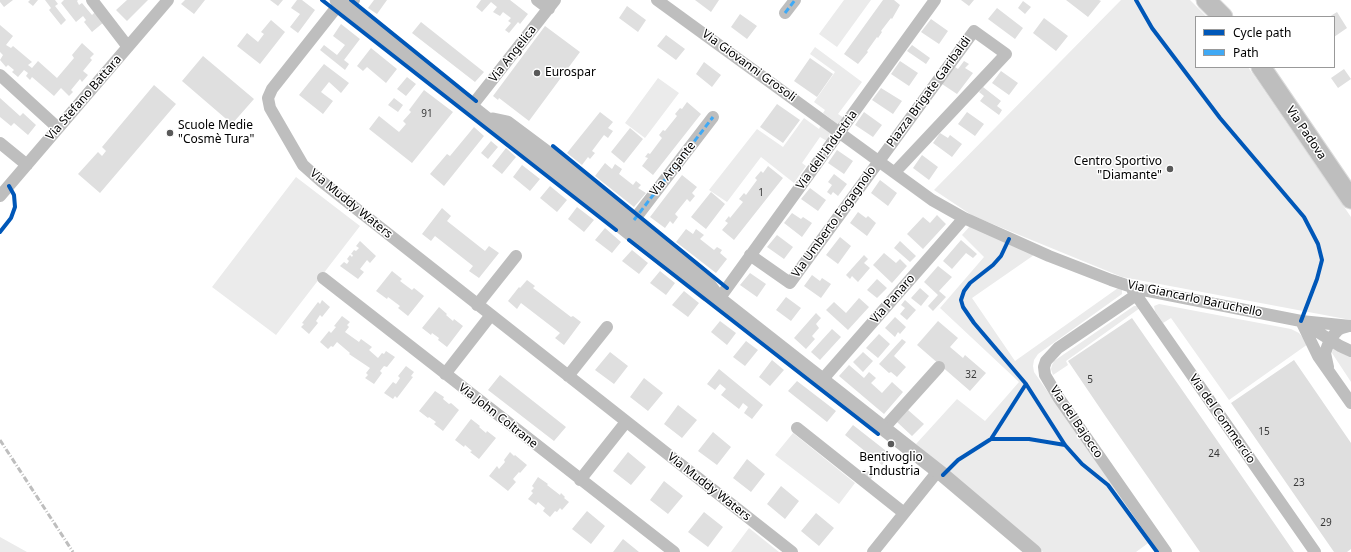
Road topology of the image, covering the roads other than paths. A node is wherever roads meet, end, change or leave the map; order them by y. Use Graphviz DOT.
graph roads {
  1 [pos="92,0"];
  2 [pos="168,0"];
  3 [pos="537,0"];
  4 [pos="657,0"];
  5 [pos="795,0"];
  6 [pos="935,0"];
  7 [pos="1206,0"];
  8 [pos="345,3"];
  9 [pos="552,4"];
  10 [pos="785,13"];
  11 [pos="1222,16"];
  12 [pos="128,46"];
  13 [pos="1262,68"];
  14 [pos="0,75"];
  15 [pos="471,107"];
  16 [pos="713,118"];
  17 [pos="58,128"];
  18 [pos="840,132"];
  19 [pos="0,143"];
  20 [pos="541,156"];
  21 [pos="879,161"];
  22 [pos="27,165"];
  23 [pos="894,172"];
  24 [pos="0,196"];
  25 [pos="1351,199"];
  26 [pos="964,218"];
  27 [pos="634,220"];
  28 [pos="516,256"];
  29 [pos="750,256"];
  30 [pos="323,278"];
  31 [pos="1133,291"];
  32 [pos="719,299"];
  33 [pos="478,305"];
  34 [pos="491,315"];
  35 [pos="1301,321"];
  36 [pos="607,326"];
  37 [pos="1351,326"];
  38 [pos="1330,339"];
  39 [pos="1351,351"];
  40 [pos="939,367"];
  41 [pos="1328,370"];
  42 [pos="445,374"];
  43 [pos="568,376"];
  44 [pos="822,380"];
  45 [pos="1351,403"];
  46 [pos="626,422"];
  47 [pos="797,428"];
  48 [pos="884,428"];
  49 [pos="938,471"];
  50 [pos="580,480"];
  51 [pos="904,513"];
  52 [pos="674,552"];
  53 [pos="792,552"];
  54 [pos="873,552"];
  55 [pos="1034,552"];
  56 [pos="1166,552"];
  57 [pos="1315,552"];
  1 -- 12 [label="street"];
  2 -- 12 [label="street, Via Stefano Battara"];
  3 -- 9 [label="street"];
  4 -- 18 [label="street, Via Giovanni Grosoli"];
  5 -- 10 [label="street"];
  6 -- 18 [label="street, Via dell'Industria"];
  7 -- 11 [label="main road"];
  8 -- 15 [label="street"];
  8 -- 33 [label="street, Via Muddy Waters"];
  9 -- 15 [label="street, Via Angelica"];
  12 -- 17 [label="street, Via Stefano Battara"];
  13 -- 25 [label="main road, Via Padova"];
  14 -- 17 [label="street"];
  15 -- 20 [label="street"];
  16 -- 27 [label="street, Via Argante"];
  17 -- 22 [label="street, Via Stefano Battara"];
  18 -- 21 [label="street, Via Giancarlo Baruchello"];
  18 -- 29 [label="street, Via dell'Industria"];
  19 -- 22 [label="street"];
  20 -- 27 [label="street"];
  20 -- 32 [label="street"];
  21 -- 23 [label="street, Via Giancarlo Baruchello"];
  21 -- 23 [label="street, Piazza Brigate Garibaldi"];
  21 -- 29 [label="street, Via Umberto Fogagnolo"];
  22 -- 24 [label="street, Via Stefano Battara"];
  23 -- 26 [label="street, Via Giancarlo Baruchello"];
  26 -- 31 [label="street, Via Giancarlo Baruchello"];
  26 -- 44 [label="street, Via Panaro"];
  27 -- 32 [label="street"];
  28 -- 33 [label="street"];
  29 -- 32 [label="street, Via dell'Industria"];
  30 -- 42 [label="street, Via John Coltrane"];
  31 -- 35 [label="street, Via Giancarlo Baruchello"];
  31 -- 56 [label="street, Via del Bajocco"];
  31 -- 57 [label="street, Via del Commercio"];
  32 -- 44 [label="street"];
  33 -- 34 [label="street, Via Muddy Waters"];
  34 -- 42 [label="street"];
  34 -- 43 [label="street, Via Muddy Waters"];
  35 -- 37 [label="street, Via Giancarlo Baruchello"];
  35 -- 38 [label="street"];
  35 -- 41 [label="street"];
  36 -- 43 [label="street"];
  37 -- 38 [label="street, Via Giancarlo Baruchello"];
  38 -- 39 [label="street"];
  38 -- 41 [label="street"];
  40 -- 48 [label="street"];
  41 -- 45 [label="street"];
  42 -- 50 [label="street, Via John Coltrane"];
  43 -- 46 [label="street, Via Muddy Waters"];
  44 -- 48 [label="street"];
  46 -- 50 [label="street"];
  46 -- 53 [label="street, Via Muddy Waters"];
  47 -- 51 [label="street"];
  48 -- 49 [label="street"];
  49 -- 51 [label="street"];
  49 -- 55 [label="street"];
  50 -- 52 [label="street, Via John Coltrane"];
  51 -- 54 [label="street"];
}
